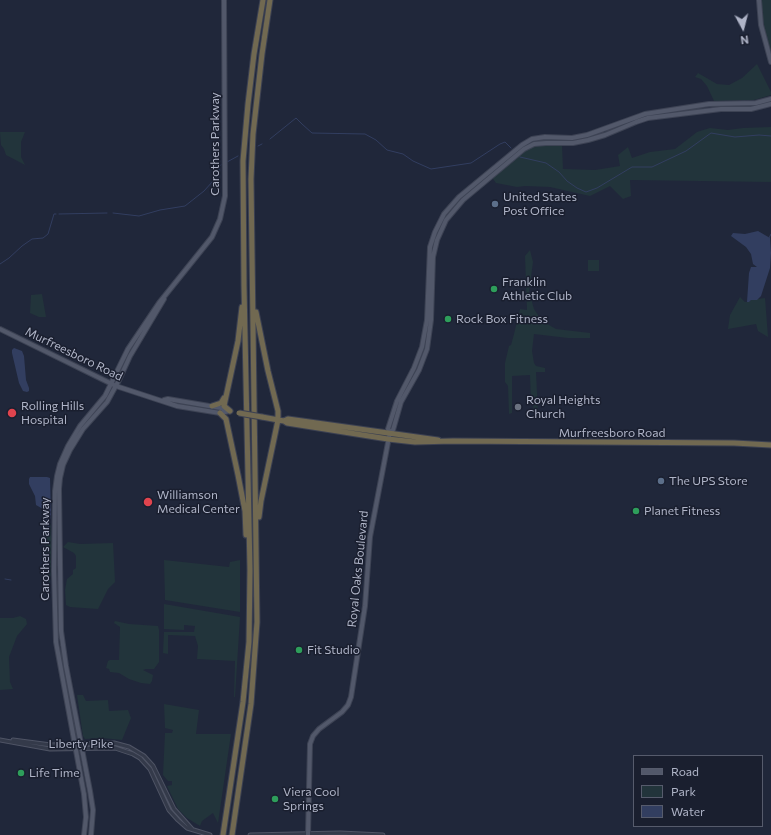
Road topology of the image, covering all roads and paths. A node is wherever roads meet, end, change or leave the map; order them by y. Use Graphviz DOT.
graph roads {
  1 [pos="224,0"];
  2 [pos="264,0"];
  3 [pos="270,0"];
  4 [pos="759,0"];
  5 [pos="771,62"];
  6 [pos="771,99"];
  7 [pos="771,104"];
  8 [pos="244,286"];
  9 [pos="252,288"];
  10 [pos="0,329"];
  11 [pos="141,334"];
  12 [pos="416,369"];
  13 [pos="111,384"];
  14 [pos="116,386"];
  15 [pos="226,394"];
  16 [pos="164,400"];
  17 [pos="212,406"];
  18 [pos="230,411"];
  19 [pos="220,413"];
  20 [pos="226,419"];
  21 [pos="278,420"];
  22 [pos="389,435"];
  23 [pos="771,445"];
  24 [pos="257,560"];
  25 [pos="250,570"];
  26 [pos="0,739"];
  27 [pos="75,746"];
  28 [pos="82,746"];
  29 [pos="164,786"];
  30 [pos="159,788"];
  31 [pos="192,828"];
  32 [pos="84,835"];
  33 [pos="91,835"];
  34 [pos="210,835"];
  35 [pos="223,835"];
  36 [pos="232,835"];
  37 [pos="250,835"];
  38 [pos="308,835"];
  39 [pos="383,835"];
  1 -- 11 [label="main road, Carothers Parkway"];
  2 -- 8 [label="highway"];
  3 -- 9 [label="highway"];
  4 -- 5 [label="main road"];
  6 -- 12 [label="main road"];
  7 -- 12 [label="main road"];
  8 -- 15 [label="highway"];
  8 -- 25 [label="highway"];
  9 -- 21 [label="highway"];
  9 -- 24 [label="highway"];
  10 -- 13 [label="main road, Murfreesboro Road"];
  11 -- 13 [label="main road, Carothers Parkway"];
  11 -- 14 [label="main road, Carothers Parkway"];
  12 -- 22 [label="main road, Royal Oaks Boulevard"];
  13 -- 14 [label="main road, Murfreesboro Road"];
  13 -- 27 [label="main road, Carothers Parkway"];
  14 -- 16 [label="main road, Murfreesboro Road"];
  14 -- 28 [label="main road, Carothers Parkway"];
  15 -- 17 [label="highway"];
  15 -- 18 [label="highway"];
  16 -- 17 [label="main road, Murfreesboro Road"];
  16 -- 19 [label="main road, Murfreesboro Road"];
  17 -- 18 [label="main road, Murfreesboro Road"];
  18 -- 19 [label="main road, Murfreesboro Road"];
  18 -- 20 [label="highway"];
  18 -- 21 [label="highway, Murfreesboro Road, bridge"];
  19 -- 20 [label="highway"];
  20 -- 25 [label="highway"];
  21 -- 22 [label="highway, Murfreesboro Road"];
  21 -- 24 [label="highway"];
  22 -- 23 [label="highway, Murfreesboro Road"];
  22 -- 38 [label="main road, Royal Oaks Boulevard"];
  24 -- 36 [label="highway"];
  25 -- 35 [label="highway"];
  26 -- 27 [label="street, Liberty Pike"];
  27 -- 28 [label="street, Liberty Pike"];
  27 -- 32 [label="main road, Carothers Parkway"];
  28 -- 29 [label="street, Liberty Pike"];
  28 -- 30 [label="street, Liberty Pike"];
  28 -- 33 [label="main road, Carothers Parkway"];
  29 -- 30 [label="street"];
  29 -- 31 [label="street, Liberty Pike"];
  30 -- 31 [label="street, Liberty Pike"];
  31 -- 34 [label="street, Liberty Pike"];
  37 -- 38 [label="street"];
  38 -- 39 [label="street"];
}
